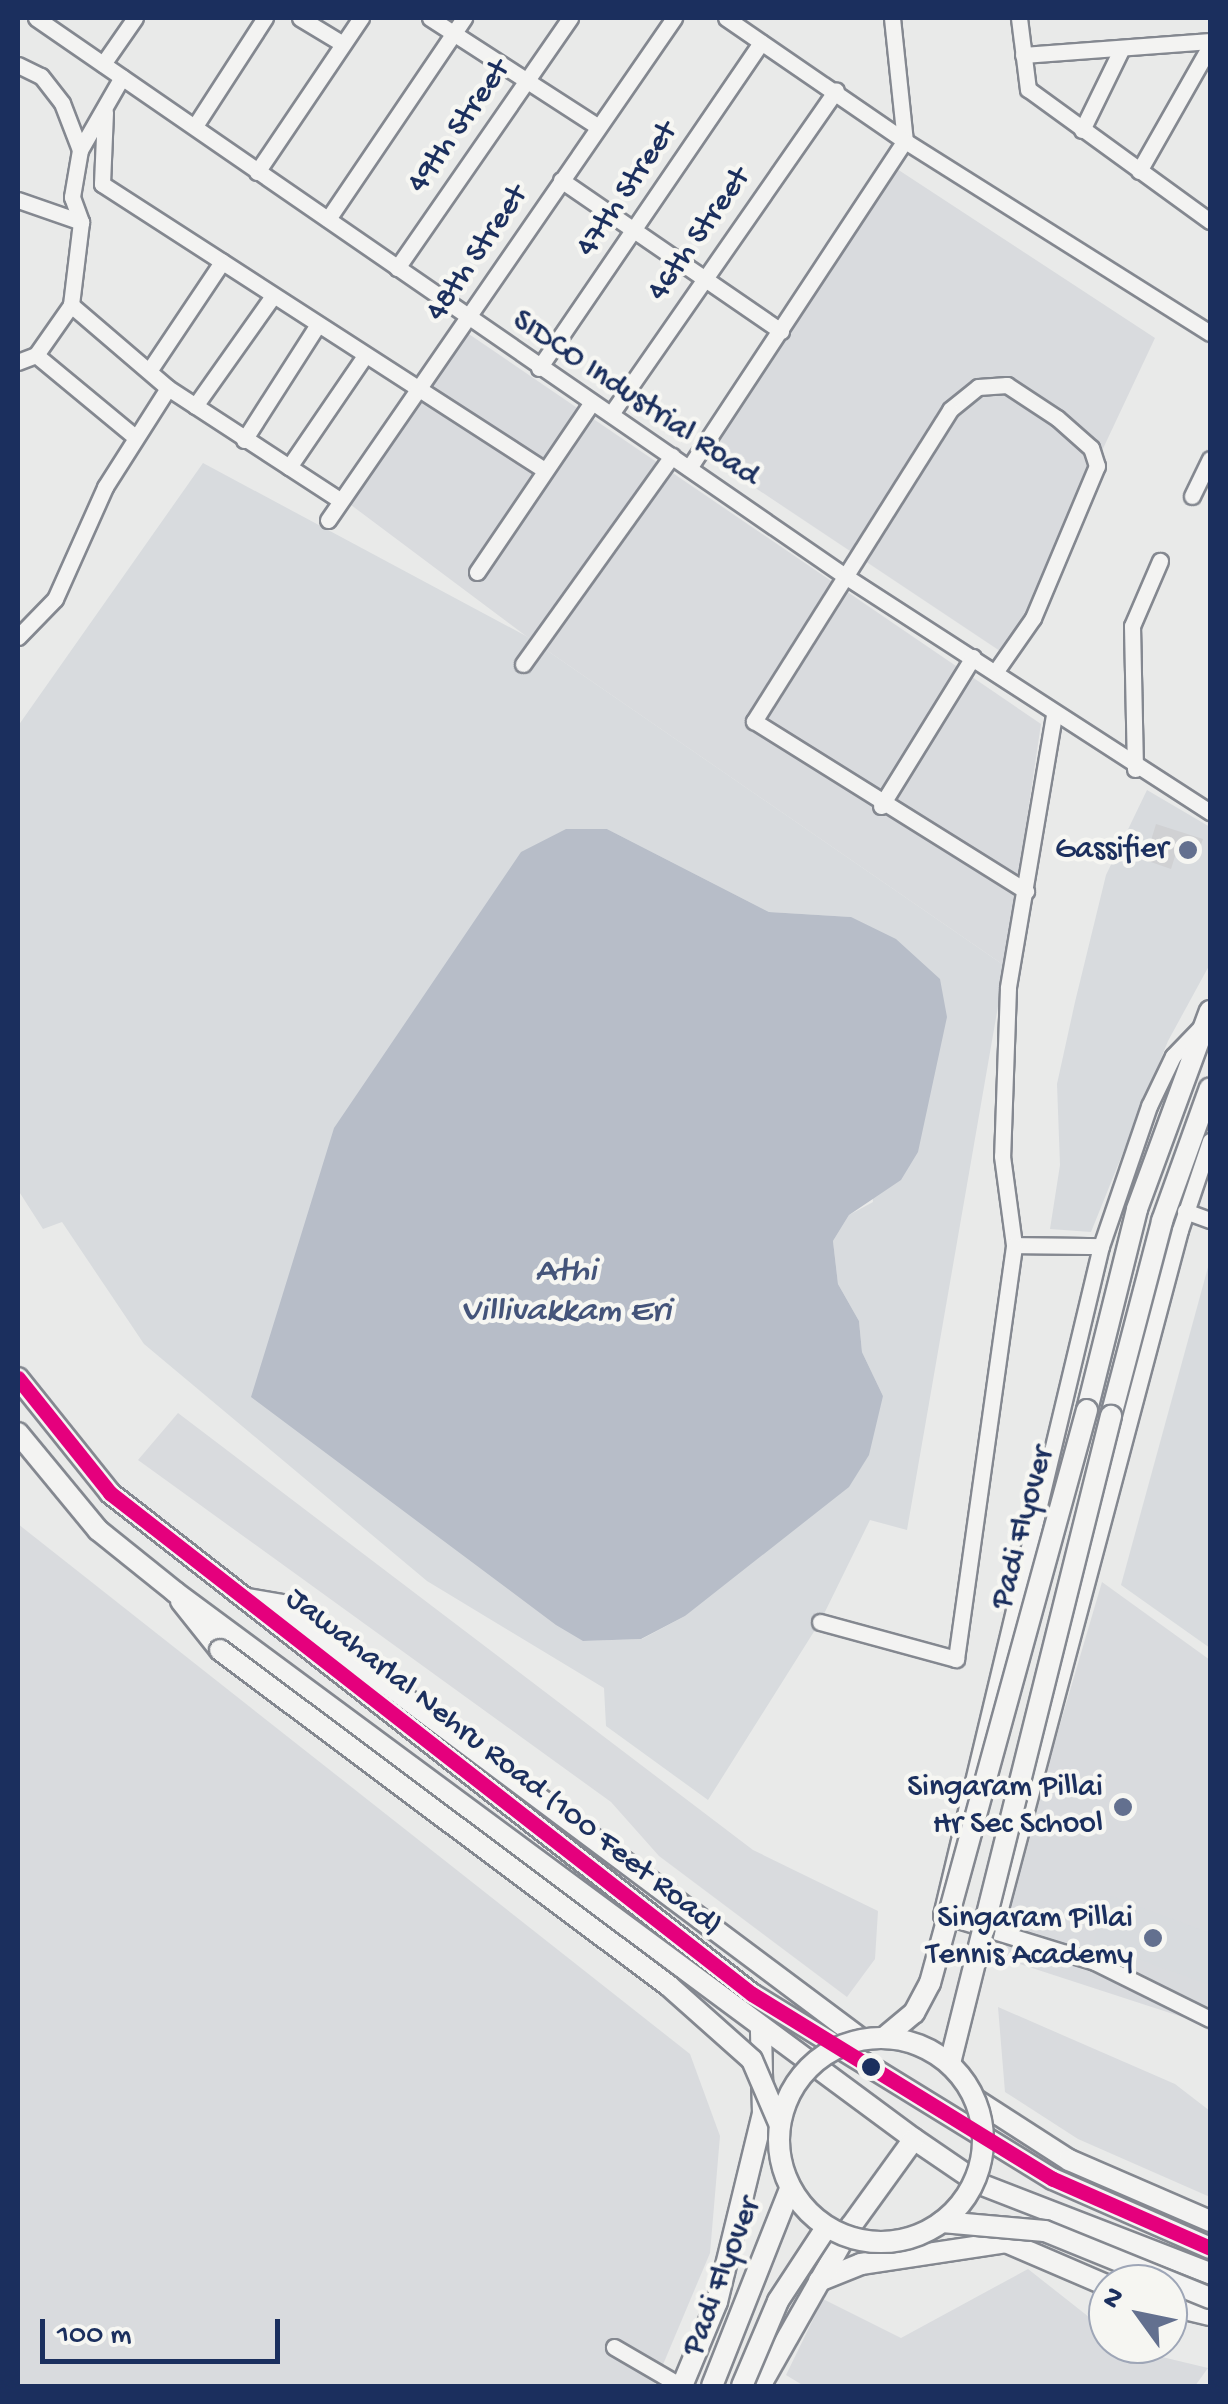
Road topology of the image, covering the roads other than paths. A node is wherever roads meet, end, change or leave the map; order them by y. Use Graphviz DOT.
graph roads {
  1 [pos="36,18"];
  2 [pos="135,18"];
  3 [pos="265,18"];
  4 [pos="300,18"];
  5 [pos="361,18"];
  6 [pos="430,18"];
  7 [pos="464,18"];
  8 [pos="570,18"];
  9 [pos="674,18"];
  10 [pos="726,18"];
  11 [pos="892,18"];
  12 [pos="1019,18"];
  13 [pos="60,24"];
  14 [pos="454,33"];
  15 [pos="761,42"];
  16 [pos="1210,43"];
  17 [pos="343,44"];
  18 [pos="1121,50"];
  19 [pos="1024,55"];
  20 [pos="104,64"];
  21 [pos="18,65"];
  22 [pos="122,77"];
  23 [pos="525,81"];
  24 [pos="836,90"];
  25 [pos="105,112"];
  26 [pos="195,126"];
  27 [pos="597,126"];
  28 [pos="1082,130"];
  29 [pos="905,142"];
  30 [pos="80,150"];
  31 [pos="1140,170"];
  32 [pos="257,172"];
  33 [pos="561,180"];
  34 [pos="18,200"];
  35 [pos="1210,218"];
  36 [pos="328,220"];
  37 [pos="81,222"];
  38 [pos="636,230"];
  39 [pos="222,262"];
  40 [pos="396,268"];
  41 [pos="704,276"];
  42 [pos="273,296"];
  43 [pos="71,305"];
  44 [pos="468,319"];
  45 [pos="317,326"];
  46 [pos="781,332"];
  47 [pos="1210,333"];
  48 [pos="36,355"];
  49 [pos="364,357"];
  50 [pos="18,362"];
  51 [pos="151,368"];
  52 [pos="538,368"];
  53 [pos="168,388"];
  54 [pos="419,393"];
  55 [pos="592,402"];
  56 [pos="195,406"];
  57 [pos="611,414"];
  58 [pos="134,436"];
  59 [pos="244,440"];
  60 [pos="672,456"];
  61 [pos="1210,460"];
  62 [pos="289,468"];
  63 [pos="543,468"];
  64 [pos="689,468"];
  65 [pos="1192,496"];
  66 [pos="340,500"];
  67 [pos="328,520"];
  68 [pos="1160,561"];
  69 [pos="477,572"];
  70 [pos="845,576"];
  71 [pos="18,637"];
  72 [pos="973,656"];
  73 [pos="523,664"];
  74 [pos="996,672"];
  75 [pos="1054,715"];
  76 [pos="1135,769"];
  77 [pos="881,806"];
  78 [pos="1210,812"];
  79 [pos="1026,891"];
  80 [pos="1208,1018"];
  81 [pos="1210,1088"];
  82 [pos="1210,1141"];
  83 [pos="1185,1211"];
  84 [pos="1210,1220"];
  85 [pos="1014,1245"];
  86 [pos="1100,1246"];
  87 [pos="18,1378"];
  88 [pos="18,1433"];
  89 [pos="174,1592"];
  90 [pos="245,1598"];
  91 [pos="820,1622"];
  92 [pos="994,1930"];
  93 [pos="1210,2019"];
  94 [pos="761,2030"];
  95 [pos="886,2037"];
  96 [pos="860,2039"];
  97 [pos="950,2063"];
  98 [pos="976,2100"];
  99 [pos="779,2123"];
  100 [pos="914,2139"];
  101 [pos="790,2189"];
  102 [pos="1210,2221"];
  103 [pos="942,2222"];
  104 [pos="1092,2225"];
  105 [pos="826,2228"];
  106 [pos="1210,2248"];
  107 [pos="1070,2270"];
  108 [pos="1210,2273"];
  109 [pos="1088,2278"];
  110 [pos="820,2281"];
  111 [pos="1210,2298"];
  112 [pos="717,2302"];
  113 [pos="784,2337"];
  114 [pos="614,2346"];
  115 [pos="681,2386"];
  116 [pos="712,2386"];
  117 [pos="742,2386"];
  118 [pos="760,2386"];
  1 -- 13 [label="street, SIDCO Industrial Road"];
  2 -- 20 [label="street"];
  3 -- 26 [label="street"];
  4 -- 17 [label="street"];
  5 -- 17 [label="street"];
  6 -- 14 [label="street"];
  7 -- 14 [label="street"];
  8 -- 23 [label="street, 49th Street"];
  9 -- 27 [label="street, 48th Street"];
  10 -- 15 [label="street"];
  11 -- 29 [label="street"];
  12 -- 19 [label="street"];
  13 -- 20 [label="street, SIDCO Industrial Road"];
  14 -- 23 [label="street"];
  14 -- 36 [label="street"];
  15 -- 24 [label="street"];
  15 -- 38 [label="street, 47th Street"];
  16 -- 18 [label="street"];
  16 -- 31 [label="street"];
  17 -- 32 [label="street"];
  18 -- 19 [label="street"];
  18 -- 28 [label="street"];
  19 -- 28 [label="street"];
  20 -- 22 [label="street, SIDCO Industrial Road"];
  21 -- 30 [label="street"];
  22 -- 25 [label="street"];
  22 -- 26 [label="street, SIDCO Industrial Road"];
  23 -- 27 [label="street"];
  23 -- 40 [label="street, 49th Street"];
  24 -- 29 [label="street"];
  24 -- 41 [label="street, 46th Street"];
  25 -- 30 [label="street"];
  25 -- 39 [label="street"];
  26 -- 32 [label="street, SIDCO Industrial Road"];
  27 -- 33 [label="street, 48th Street"];
  28 -- 31 [label="street"];
  29 -- 46 [label="street"];
  29 -- 47 [label="street"];
  30 -- 37 [label="street"];
  31 -- 35 [label="street"];
  32 -- 36 [label="street, SIDCO Industrial Road"];
  33 -- 38 [label="street"];
  33 -- 44 [label="street, 48th Street"];
  34 -- 37 [label="street"];
  36 -- 40 [label="street, SIDCO Industrial Road"];
  37 -- 43 [label="street"];
  38 -- 41 [label="street"];
  38 -- 52 [label="street, 47th Street"];
  39 -- 42 [label="street"];
  39 -- 51 [label="street"];
  40 -- 44 [label="street, SIDCO Industrial Road"];
  41 -- 46 [label="street"];
  41 -- 57 [label="street, 46th Street"];
  42 -- 45 [label="street"];
  42 -- 56 [label="street"];
  43 -- 48 [label="street"];
  43 -- 51 [label="street"];
  44 -- 52 [label="street, SIDCO Industrial Road"];
  44 -- 54 [label="street, 48th Street"];
  45 -- 49 [label="street"];
  45 -- 59 [label="street"];
  46 -- 64 [label="street"];
  48 -- 50 [label="street"];
  48 -- 58 [label="street"];
  49 -- 54 [label="street"];
  49 -- 62 [label="street"];
  51 -- 53 [label="street"];
  52 -- 55 [label="street, SIDCO Industrial Road"];
  53 -- 56 [label="street"];
  53 -- 58 [label="street"];
  54 -- 63 [label="street"];
  54 -- 66 [label="street, 48th Street"];
  55 -- 57 [label="street, SIDCO Industrial Road"];
  55 -- 63 [label="street"];
  56 -- 59 [label="street"];
  57 -- 60 [label="street, SIDCO Industrial Road"];
  58 -- 71 [label="street"];
  59 -- 62 [label="street"];
  60 -- 64 [label="street, SIDCO Industrial Road"];
  60 -- 73 [label="street"];
  61 -- 65 [label="street"];
  62 -- 66 [label="street"];
  63 -- 69 [label="street"];
  64 -- 70 [label="street, SIDCO Industrial Road"];
  66 -- 67 [label="street, 48th Street"];
  68 -- 76 [label="street"];
  70 -- 72 [label="street, SIDCO Industrial Road"];
  70 -- 74 [label="street"];
  70 -- 77 [label="street"];
  72 -- 74 [label="street, SIDCO Industrial Road"];
  72 -- 77 [label="street"];
  74 -- 75 [label="street, SIDCO Industrial Road"];
  75 -- 76 [label="street, SIDCO Industrial Road"];
  75 -- 79 [label="street"];
  76 -- 78 [label="street, SIDCO Industrial Road"];
  77 -- 79 [label="street"];
  79 -- 85 [label="street"];
  80 -- 86 [label="street"];
  80 -- 95 [label="main road, Padi Flyover, bridge"];
  81 -- 97 [label="main road, Padi Flyover, bridge"];
  82 -- 83 [label="street"];
  83 -- 84 [label="street"];
  83 -- 92 [label="street"];
  85 -- 86 [label="street"];
  85 -- 91 [label="street"];
  86 -- 92 [label="street"];
  87 -- 90 [label="main road, Jawaharlal Nehru Road (100 Feet Road)"];
  88 -- 89 [label="main road, Jawaharlal Nehru Road (100 Feet Road)"];
  89 -- 94 [label="main road, Jawaharlal Nehru Road (100 Feet Road)"];
  89 -- 99 [label="main road, Padi Flyover, bridge"];
  90 -- 96 [label="main road"];
  90 -- 106 [label="main road, Jawaharlal Nehru Road (100 Feet Road)"];
  92 -- 93 [label="street"];
  94 -- 100 [label="main road, Jawaharlal Nehru Road (100 Feet Road)"];
  94 -- 112 [label="main road"];
  95 -- 96 [label="main road, bridge"];
  95 -- 97 [label="main road, bridge"];
  96 -- 99 [label="main road, bridge"];
  97 -- 98 [label="main road, bridge"];
  98 -- 102 [label="main road"];
  98 -- 103 [label="main road, bridge"];
  99 -- 101 [label="main road, Padi Flyover, bridge"];
  100 -- 104 [label="main road, Jawaharlal Nehru Road (100 Feet Road)"];
  100 -- 110 [label="main road"];
  101 -- 105 [label="main road, Padi Flyover, bridge"];
  101 -- 116 [label="main road, Padi Flyover, bridge"];
  103 -- 105 [label="main road, bridge"];
  103 -- 111 [label="main road, bridge"];
  104 -- 107 [label="main road"];
  104 -- 108 [label="main road, Jawaharlal Nehru Road (100 Feet Road)"];
  105 -- 117 [label="main road, Padi Flyover, bridge"];
  107 -- 109 [label="main road"];
  107 -- 110 [label="main road"];
  110 -- 113 [label="main road"];
  112 -- 113 [label="main road"];
  112 -- 115 [label="main road"];
  113 -- 118 [label="main road"];
  114 -- 115 [label="street"];
}
